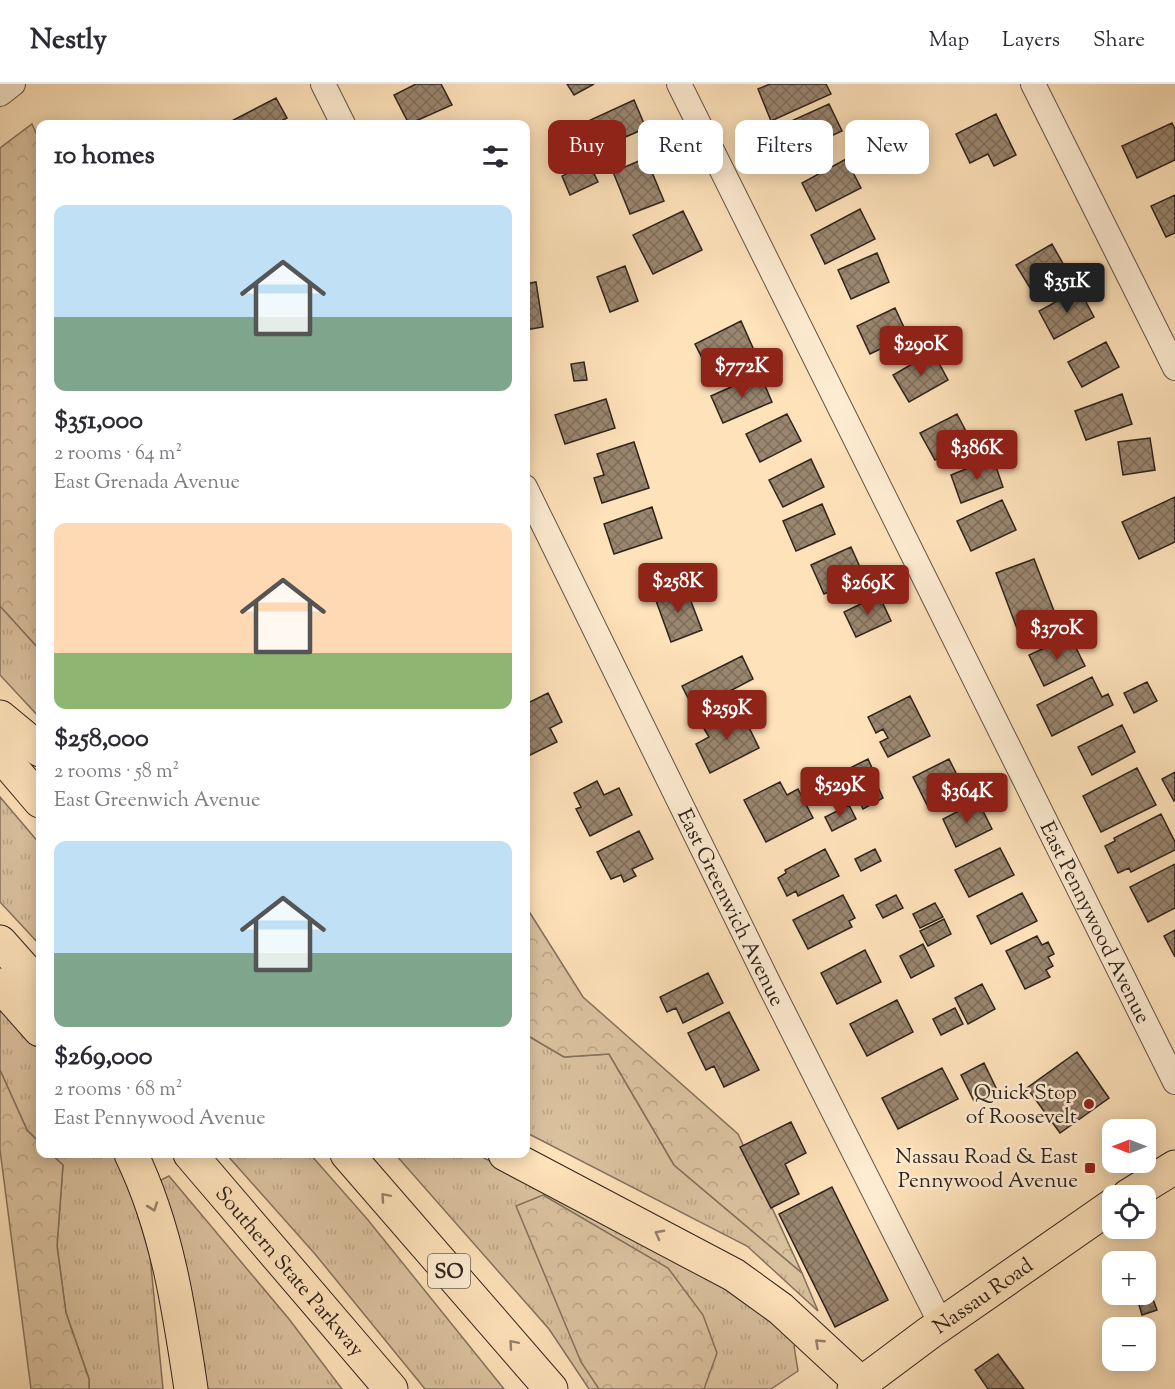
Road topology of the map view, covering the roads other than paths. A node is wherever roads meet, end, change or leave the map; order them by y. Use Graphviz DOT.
graph roads {
  1 [pos="13,84"];
  2 [pos="323,84"];
  3 [pos="679,84"];
  4 [pos="1033,84"];
  5 [pos="0,94"];
  6 [pos="341,120"];
  7 [pos="1175,368"];
  8 [pos="530,497"];
  9 [pos="0,717"];
  10 [pos="36,747"];
  11 [pos="0,754"];
  12 [pos="36,796"];
  13 [pos="0,942"];
  14 [pos="36,982"];
  15 [pos="0,985"];
  16 [pos="36,1025"];
  17 [pos="1175,1082"];
  18 [pos="133,1158"];
  19 [pos="193,1158"];
  20 [pos="350,1158"];
  21 [pos="514,1158"];
  22 [pos="1175,1167"];
  23 [pos="1146,1185"];
  24 [pos="1102,1213"];
  25 [pos="941,1324"];
  26 [pos="858,1386"];
  27 [pos="191,1389"];
  28 [pos="391,1389"];
  29 [pos="551,1389"];
  1 -- 5 [label="street"];
  2 -- 6 [label="street"];
  3 -- 17 [label="street, East Pennywood Avenue"];
  4 -- 7 [label="street"];
  8 -- 25 [label="street, East Greenwich Avenue"];
  9 -- 10 [label="main road"];
  11 -- 12 [label="main road"];
  13 -- 14 [label="main road"];
  15 -- 16 [label="main road"];
  18 -- 27 [label="main road, one-way"];
  19 -- 28 [label="main road, Southern State Parkway"];
  29 -- 20 [label="main road, SO, one-way"];
  26 -- 21 [label="main road, one-way"];
  22 -- 23 [label="main road"];
  24 -- 25 [label="main road, Nassau Road"];
  25 -- 26 [label="main road, Nassau Road"];
}
